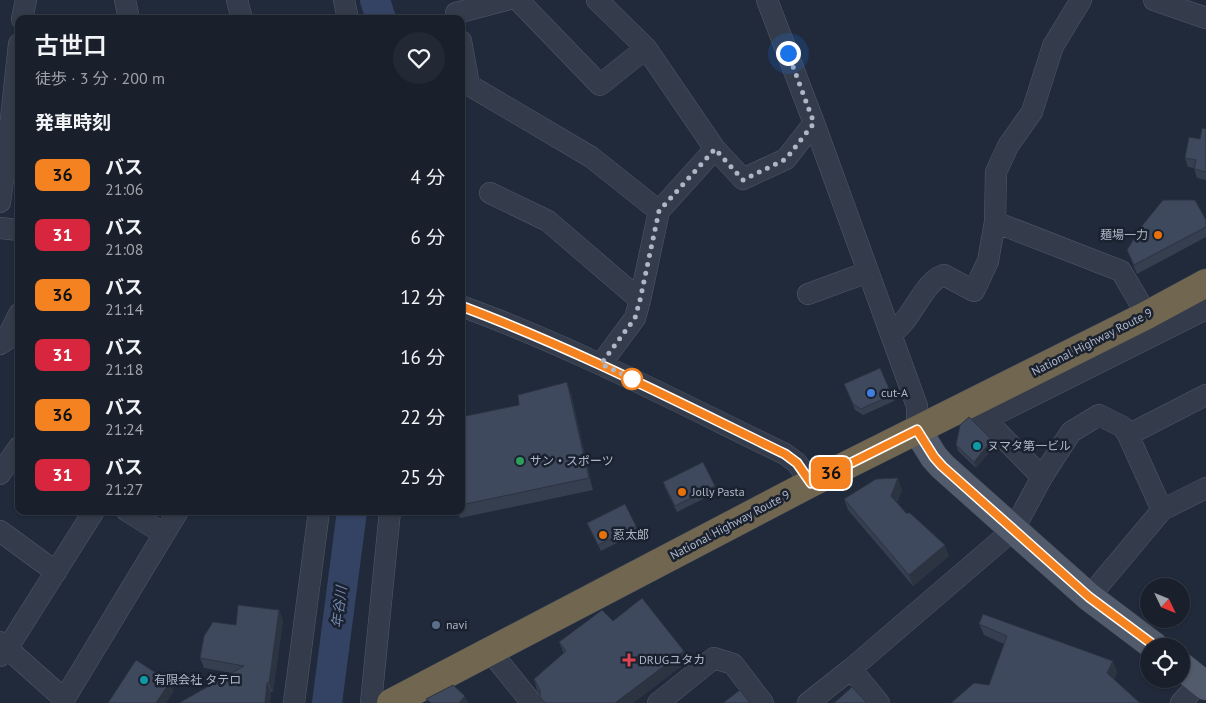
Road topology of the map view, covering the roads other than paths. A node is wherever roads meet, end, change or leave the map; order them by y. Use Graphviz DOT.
graph roads {
  1 [pos="26,0"];
  2 [pos="125,0"];
  3 [pos="237,0"];
  4 [pos="344,0"];
  5 [pos="506,0"];
  6 [pos="518,0"];
  7 [pos="597,0"];
  8 [pos="767,0"];
  9 [pos="1081,0"];
  10 [pos="1154,0"];
  11 [pos="456,10"];
  12 [pos="23,15"];
  13 [pos="128,15"];
  14 [pos="241,15"];
  15 [pos="347,15"];
  16 [pos="1206,18"];
  17 [pos="646,48"];
  18 [pos="465,66"];
  19 [pos="15,68"];
  20 [pos="814,123"];
  21 [pos="5,127"];
  22 [pos="715,149"];
  23 [pos="490,194"];
  24 [pos="0,202"];
  25 [pos="659,211"];
  26 [pos="995,222"];
  27 [pos="0,228"];
  28 [pos="15,230"];
  29 [pos="868,272"];
  30 [pos="1206,283"];
  31 [pos="808,294"];
  32 [pos="640,300"];
  33 [pos="465,307"];
  34 [pos="1206,309"];
  35 [pos="1147,315"];
  36 [pos="15,322"];
  37 [pos="891,334"];
  38 [pos="0,344"];
  39 [pos="601,364"];
  40 [pos="1206,395"];
  41 [pos="977,411"];
  42 [pos="917,430"];
  43 [pos="1128,435"];
  44 [pos="15,453"];
  45 [pos="0,474"];
  46 [pos="1042,477"];
  47 [pos="811,483"];
  48 [pos="1206,488"];
  49 [pos="1162,510"];
  50 [pos="92,515"];
  51 [pos="133,515"];
  52 [pos="176,515"];
  53 [pos="318,515"];
  54 [pos="390,515"];
  55 [pos="1014,529"];
  56 [pos="0,531"];
  57 [pos="164,534"];
  58 [pos="56,572"];
  59 [pos="1089,597"];
  60 [pos="1143,638"];
  61 [pos="2,649"];
  62 [pos="490,651"];
  63 [pos="851,669"];
  64 [pos="1196,678"];
  65 [pos="63,701"];
  66 [pos="294,703"];
  67 [pos="371,703"];
  68 [pos="391,703"];
  69 [pos="532,703"];
  70 [pos="658,703"];
  71 [pos="763,703"];
  72 [pos="808,703"];
  73 [pos="879,703"];
  74 [pos="1181,703"];
  1 -- 12 [label="street"];
  2 -- 13 [label="street"];
  3 -- 14 [label="street"];
  4 -- 15 [label="street"];
  5 -- 11 [label="street"];
  6 -- 17 [label="street"];
  7 -- 17 [label="street"];
  8 -- 20 [label="street"];
  9 -- 26 [label="street"];
  10 -- 16 [label="street"];
  17 -- 22 [label="street"];
  18 -- 25 [label="street"];
  19 -- 21 [label="street"];
  20 -- 22 [label="street"];
  20 -- 29 [label="street"];
  21 -- 24 [label="street"];
  22 -- 25 [label="street"];
  23 -- 32 [label="street"];
  25 -- 32 [label="street"];
  26 -- 35 [label="street"];
  26 -- 37 [label="street"];
  27 -- 28 [label="street"];
  29 -- 31 [label="street"];
  29 -- 37 [label="street"];
  30 -- 35 [label="highway, National Highway Route 9"];
  32 -- 39 [label="street"];
  33 -- 39 [label="street"];
  34 -- 41 [label="street"];
  35 -- 41 [label="highway, National Highway Route 9"];
  36 -- 38 [label="street"];
  37 -- 42 [label="street"];
  39 -- 47 [label="street"];
  40 -- 43 [label="street"];
  41 -- 42 [label="highway, National Highway Route 9"];
  41 -- 46 [label="street"];
  42 -- 47 [label="highway, National Highway Route 9"];
  42 -- 55 [label="main road"];
  43 -- 46 [label="street"];
  43 -- 49 [label="street"];
  44 -- 45 [label="street"];
  46 -- 55 [label="street"];
  47 -- 62 [label="highway, National Highway Route 9"];
  48 -- 49 [label="street"];
  49 -- 59 [label="street"];
  50 -- 58 [label="street"];
  51 -- 57 [label="street"];
  52 -- 57 [label="street"];
  53 -- 66 [label="street"];
  54 -- 67 [label="street"];
  55 -- 59 [label="main road"];
  55 -- 63 [label="street"];
  56 -- 58 [label="street"];
  57 -- 65 [label="street"];
  58 -- 61 [label="street"];
  59 -- 60 [label="main road"];
  61 -- 65 [label="street"];
  62 -- 68 [label="highway, National Highway Route 9"];
  62 -- 69 [label="street"];
  63 -- 72 [label="street"];
  63 -- 73 [label="street"];
  64 -- 74 [label="street"];
  70 -- 71 [label="street"];
}
